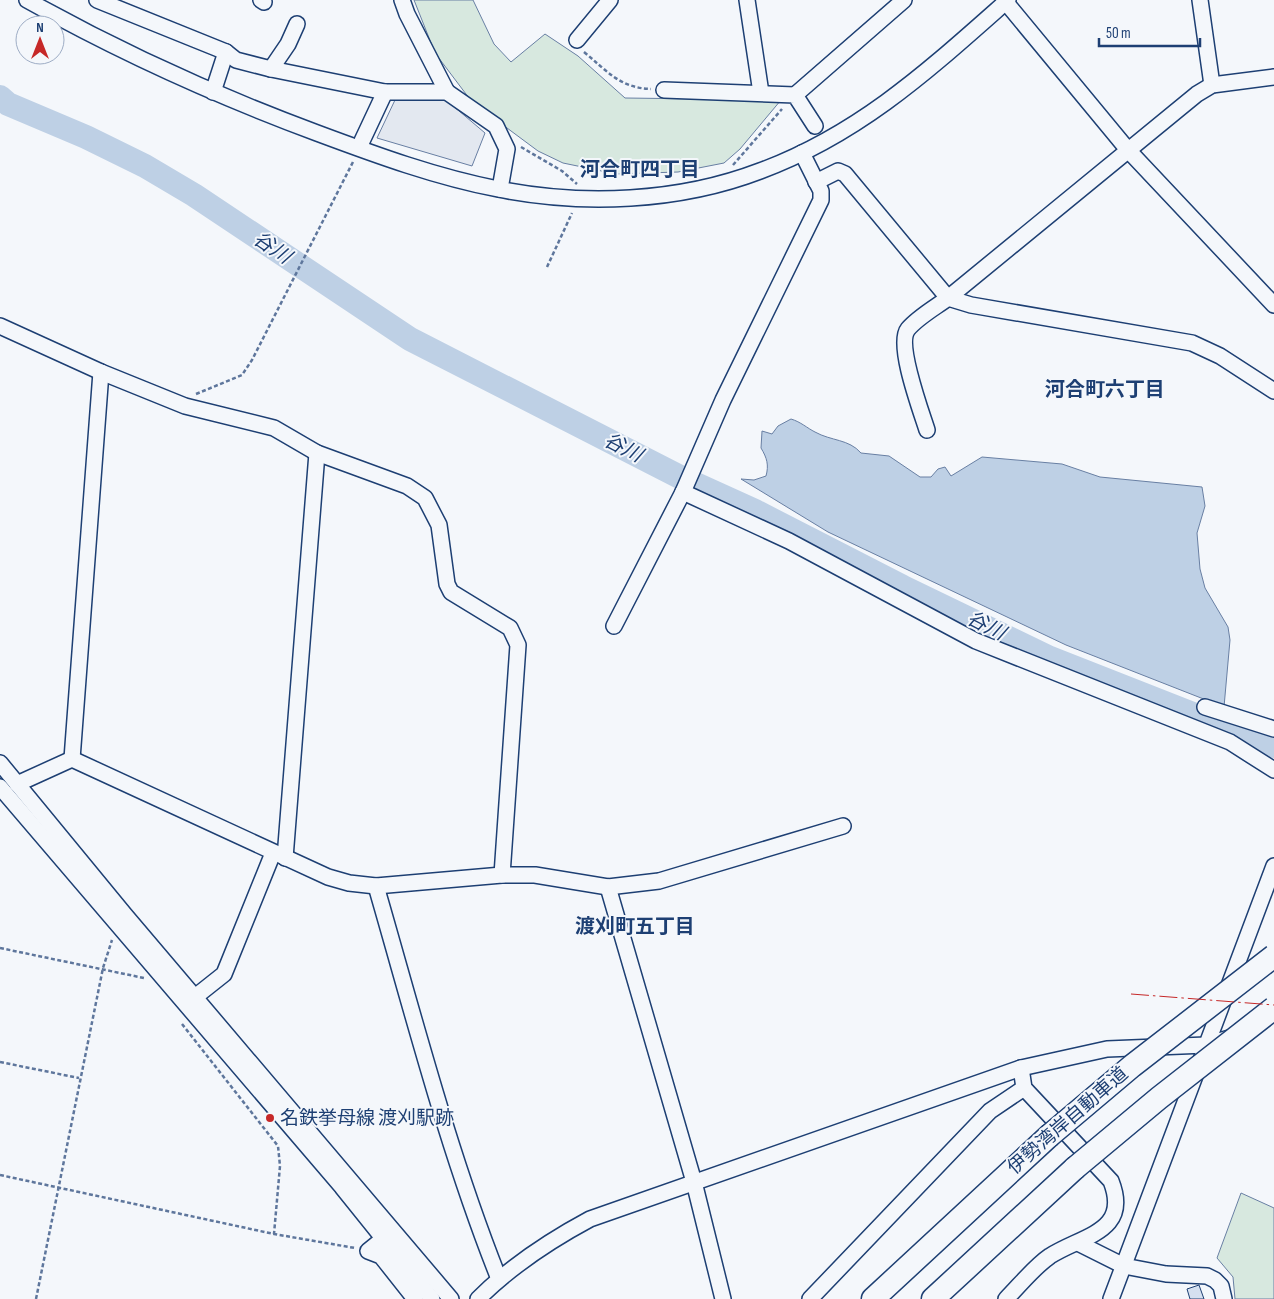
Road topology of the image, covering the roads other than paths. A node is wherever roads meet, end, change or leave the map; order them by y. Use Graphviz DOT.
graph roads {
  1 [pos="27,0"];
  2 [pos="97,0"];
  3 [pos="402,0"];
  4 [pos="610,0"];
  5 [pos="747,0"];
  6 [pos="904,0"];
  7 [pos="1200,0"];
  8 [pos="1006,1"];
  9 [pos="297,24"];
  10 [pos="577,40"];
  11 [pos="226,52"];
  12 [pos="271,69"];
  13 [pos="1274,77"];
  14 [pos="1212,85"];
  15 [pos="664,90"];
  16 [pos="213,92"];
  17 [pos="385,92"];
  18 [pos="447,92"];
  19 [pos="761,93"];
  20 [pos="795,95"];
  21 [pos="816,126"];
  22 [pos="361,145"];
  23 [pos="1128,150"];
  24 [pos="802,153"];
  25 [pos="816,182"];
  26 [pos="500,190"];
  27 [pos="948,298"];
  28 [pos="1274,305"];
  29 [pos="0,326"];
  30 [pos="101,372"];
  31 [pos="1274,391"];
  32 [pos="927,430"];
  33 [pos="317,454"];
  34 [pos="683,490"];
  35 [pos="614,626"];
  36 [pos="1204,707"];
  37 [pos="1238,717"];
  38 [pos="1274,729"];
  39 [pos="1230,740"];
  40 [pos="72,759"];
  41 [pos="0,763"];
  42 [pos="1274,770"];
  43 [pos="18,784"];
  44 [pos="0,787"];
  45 [pos="843,826"];
  46 [pos="279,856"];
  47 [pos="1274,866"];
  48 [pos="502,874"];
  49 [pos="376,886"];
  50 [pos="608,887"];
  51 [pos="1274,956"];
  52 [pos="195,997"];
  53 [pos="1274,1008"];
  54 [pos="1274,1024"];
  55 [pos="1206,1045"];
  56 [pos="1021,1068"];
  57 [pos="1024,1088"];
  58 [pos="1075,1168"];
  59 [pos="694,1182"];
  60 [pos="388,1234"];
  61 [pos="1078,1243"];
  62 [pos="1124,1266"];
  63 [pos="498,1279"];
  64 [pos="415,1299"];
  65 [pos="432,1299"];
  66 [pos="451,1299"];
  67 [pos="478,1299"];
  68 [pos="723,1299"];
  69 [pos="810,1299"];
  70 [pos="873,1299"];
  71 [pos="933,1299"];
  72 [pos="956,1299"];
  73 [pos="1006,1299"];
  74 [pos="1111,1299"];
  75 [pos="1224,1299"];
  1 -- 16 [label="street"];
  2 -- 11 [label="street"];
  3 -- 18 [label="street"];
  4 -- 10 [label="street"];
  5 -- 19 [label="street"];
  6 -- 20 [label="street"];
  7 -- 14 [label="street"];
  8 -- 23 [label="street"];
  8 -- 24 [label="street"];
  9 -- 12 [label="street"];
  11 -- 12 [label="street"];
  11 -- 16 [label="street"];
  12 -- 17 [label="street"];
  13 -- 14 [label="street"];
  14 -- 23 [label="street"];
  15 -- 19 [label="street"];
  16 -- 22 [label="street"];
  17 -- 18 [label="street"];
  17 -- 22 [label="street"];
  18 -- 26 [label="street"];
  19 -- 20 [label="street"];
  20 -- 21 [label="street"];
  22 -- 26 [label="street"];
  23 -- 27 [label="street"];
  23 -- 28 [label="street"];
  24 -- 25 [label="street"];
  24 -- 26 [label="street"];
  25 -- 27 [label="street"];
  25 -- 34 [label="street"];
  27 -- 31 [label="street"];
  27 -- 32 [label="street"];
  29 -- 30 [label="street"];
  30 -- 33 [label="street"];
  30 -- 40 [label="street"];
  33 -- 46 [label="street"];
  33 -- 48 [label="street"];
  34 -- 35 [label="street"];
  34 -- 39 [label="street"];
  36 -- 37 [label="street"];
  37 -- 38 [label="street"];
  37 -- 39 [label="street"];
  39 -- 42 [label="street"];
  40 -- 43 [label="street"];
  40 -- 46 [label="street"];
  41 -- 43 [label="street"];
  43 -- 52 [label="street"];
  44 -- 60 [label="street"];
  45 -- 50 [label="street"];
  46 -- 49 [label="street"];
  46 -- 52 [label="street"];
  47 -- 55 [label="street"];
  48 -- 49 [label="street"];
  48 -- 50 [label="street"];
  49 -- 63 [label="street"];
  50 -- 59 [label="street"];
  51 -- 70 [label="highway, 伊勢湾岸自動車道, bridge"];
  52 -- 60 [label="street"];
  53 -- 58 [label="highway, bridge"];
  54 -- 55 [label="street"];
  55 -- 56 [label="street"];
  55 -- 62 [label="street"];
  56 -- 57 [label="street"];
  56 -- 59 [label="street"];
  57 -- 61 [label="street"];
  57 -- 69 [label="street"];
  58 -- 71 [label="highway"];
  58 -- 72 [label="highway"];
  59 -- 63 [label="street"];
  59 -- 68 [label="street"];
  60 -- 64 [label="street"];
  60 -- 65 [label="street"];
  60 -- 66 [label="street"];
  61 -- 62 [label="street"];
  61 -- 73 [label="street"];
  62 -- 74 [label="street"];
  62 -- 75 [label="street"];
  63 -- 67 [label="street"];
}
